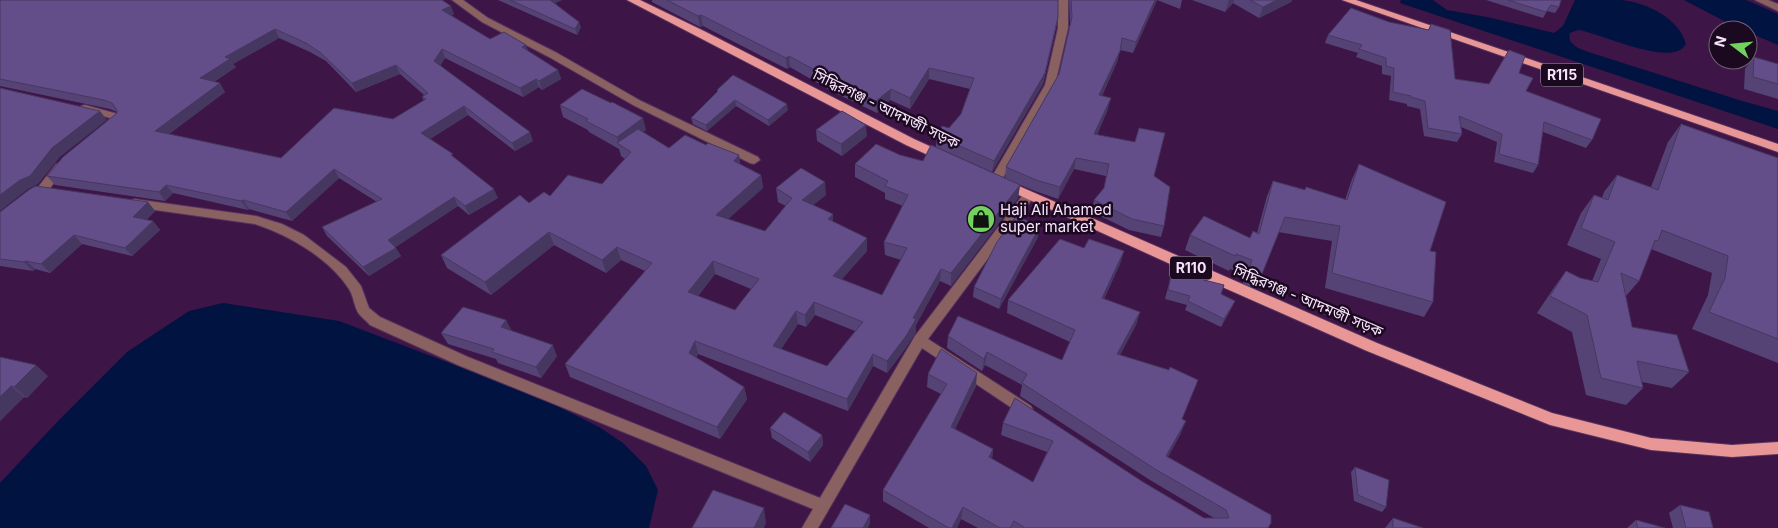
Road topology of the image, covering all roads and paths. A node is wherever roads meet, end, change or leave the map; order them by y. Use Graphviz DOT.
graph roads {
  1 [pos="457,0"];
  2 [pos="632,0"];
  3 [pos="1063,0"];
  4 [pos="1347,0"];
  5 [pos="1760,0"];
  6 [pos="1778,8"];
  7 [pos="77,106"];
  8 [pos="102,132"];
  9 [pos="1778,148"];
  10 [pos="754,160"];
  11 [pos="65,161"];
  12 [pos="953,161"];
  13 [pos="992,178"];
  14 [pos="62,192"];
  15 [pos="1029,195"];
  16 [pos="118,200"];
  17 [pos="920,340"];
  18 [pos="1036,416"];
  19 [pos="1778,448"];
  20 [pos="823,506"];
  21 [pos="810,528"];
  1 -- 10 [label="street"];
  2 -- 12 [label="main road, সিদ্ধিরগঞ্জ - আদমজী সড়ক"];
  3 -- 13 [label="street"];
  4 -- 9 [label="main road, R115"];
  5 -- 6 [label="street"];
  7 -- 8 [label="street"];
  11 -- 14 [label="street"];
  13 -- 15 [label="main road, সিদ্ধিরগঞ্জ - আদমজী সড়ক / R110"];
  15 -- 17 [label="street"];
  15 -- 19 [label="main road, সিদ্ধিরগঞ্জ - আদমজী সড়ক / R110"];
  16 -- 20 [label="street"];
  17 -- 18 [label="street"];
  17 -- 20 [label="street"];
  20 -- 21 [label="street"];
}
